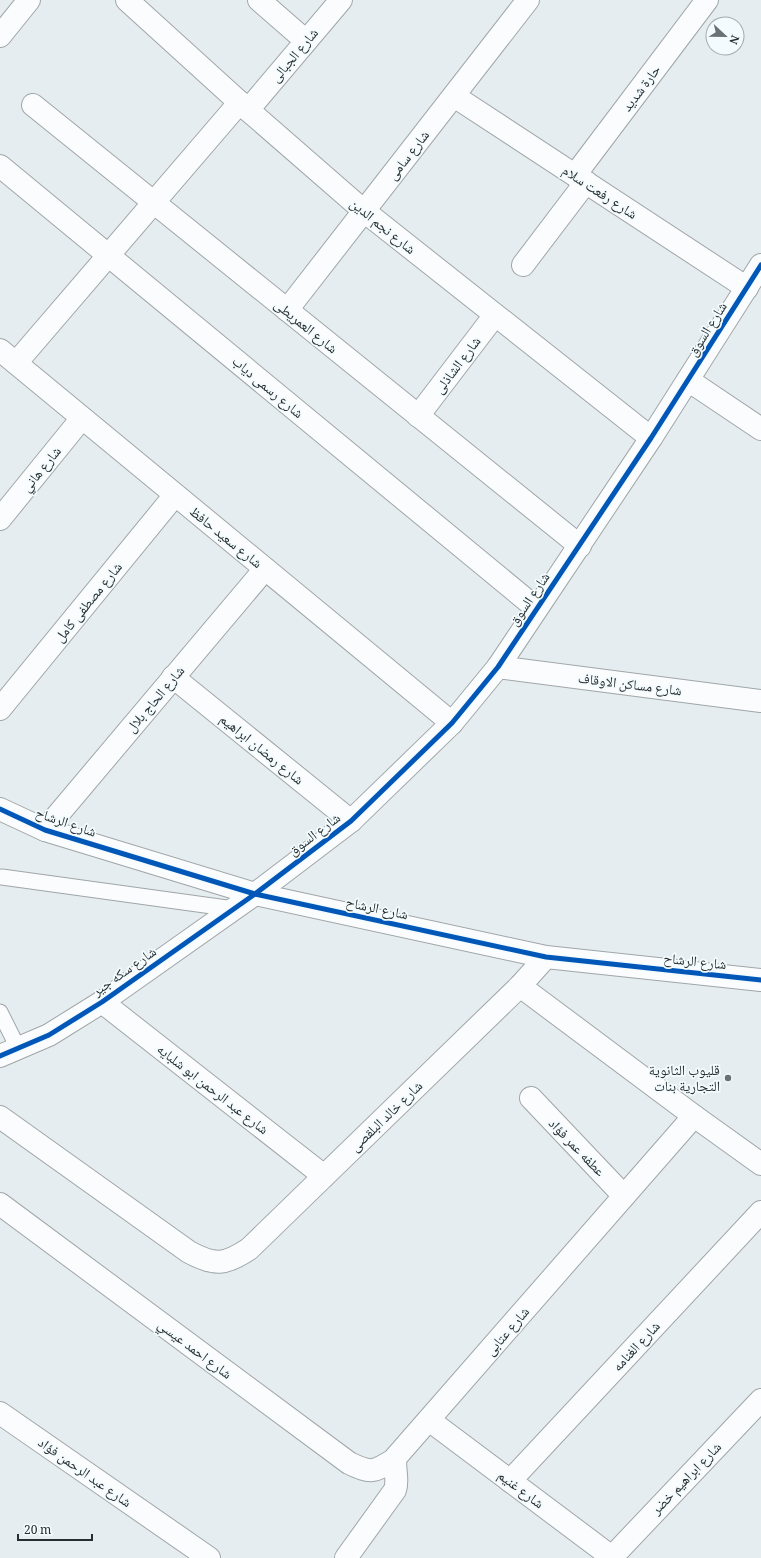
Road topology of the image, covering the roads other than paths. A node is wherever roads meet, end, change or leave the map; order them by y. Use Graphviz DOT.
graph roads {
  1 [pos="29,0"];
  2 [pos="127,0"];
  3 [pos="259,0"];
  4 [pos="341,0"];
  5 [pos="528,0"];
  6 [pos="707,0"];
  7 [pos="0,36"];
  8 [pos="306,41"];
  9 [pos="454,96"];
  10 [pos="33,105"];
  11 [pos="244,106"];
  12 [pos="0,166"];
  13 [pos="580,179"];
  14 [pos="154,202"];
  15 [pos="364,211"];
  16 [pos="108,255"];
  17 [pos="524,265"];
  18 [pos="761,265"];
  19 [pos="747,288"];
  20 [pos="287,310"];
  21 [pos="495,314"];
  22 [pos="8,357"];
  23 [pos="688,380"];
  24 [pos="418,416"];
  25 [pos="82,418"];
  26 [pos="761,429"];
  27 [pos="651,438"];
  28 [pos="175,495"];
  29 [pos="0,519"];
  30 [pos="580,546"];
  31 [pos="265,569"];
  32 [pos="536,608"];
  33 [pos="498,667"];
  34 [pos="173,677"];
  35 [pos="761,701"];
  36 [pos="0,709"];
  37 [pos="452,723"];
  38 [pos="0,810"];
  39 [pos="351,821"];
  40 [pos="45,830"];
  41 [pos="2,877"];
  42 [pos="255,894"];
  43 [pos="234,909"];
  44 [pos="546,957"];
  45 [pos="761,980"];
  46 [pos="520,986"];
  47 [pos="102,1002"];
  48 [pos="0,1012"];
  49 [pos="9,1052"];
  50 [pos="531,1098"];
  51 [pos="694,1116"];
  52 [pos="0,1117"];
  53 [pos="761,1164"];
  54 [pos="324,1176"];
  55 [pos="624,1196"];
  56 [pos="0,1204"];
  57 [pos="761,1212"];
  58 [pos="761,1400"];
  59 [pos="0,1413"];
  60 [pos="429,1420"];
  61 [pos="395,1459"];
  62 [pos="510,1481"];
  63 [pos="209,1558"];
  64 [pos="346,1558"];
  65 [pos="612,1558"];
  1 -- 7 [label="street"];
  2 -- 11 [label="street, شارع نجم الدين"];
  3 -- 8 [label="street"];
  4 -- 8 [label="street, شارع الجبالى"];
  5 -- 9 [label="street, شارع سامى"];
  6 -- 13 [label="street, حارة شديد"];
  8 -- 11 [label="street, شارع الجبالى"];
  9 -- 13 [label="street, شارع رفعت سلام"];
  9 -- 15 [label="street, شارع سامى"];
  10 -- 14 [label="street, شارع العمريطى"];
  11 -- 14 [label="street, شارع الجبالى"];
  11 -- 15 [label="street, شارع نجم الدين"];
  12 -- 16 [label="street, شارع رسمى دياب"];
  13 -- 17 [label="street, حارة شديد"];
  13 -- 19 [label="street, شارع رفعت سلام"];
  14 -- 16 [label="street, شارع الجبالى"];
  14 -- 20 [label="street, شارع العمريطى"];
  15 -- 20 [label="street, شارع سامى"];
  15 -- 21 [label="street, شارع نجم الدين"];
  16 -- 22 [label="street, شارع الجبالى"];
  16 -- 32 [label="street, شارع رسمى دياب"];
  18 -- 19 [label="street, شارع السوق"];
  19 -- 23 [label="street, شارع السوق"];
  20 -- 24 [label="street, شارع العمريطى"];
  21 -- 24 [label="street, شارع الشاذلى"];
  21 -- 27 [label="street, شارع نجم الدين"];
  22 -- 25 [label="street, شارع سعيد حافظ"];
  23 -- 26 [label="street"];
  23 -- 27 [label="street, شارع السوق"];
  24 -- 30 [label="street, شارع العمريطى"];
  25 -- 28 [label="street, شارع سعيد حافظ"];
  25 -- 29 [label="street, شارع هاني"];
  27 -- 30 [label="street, شارع السوق"];
  28 -- 31 [label="street, شارع سعيد حافظ"];
  28 -- 36 [label="street, شارع مصطفى كامل"];
  30 -- 32 [label="street, شارع السوق"];
  31 -- 34 [label="street, شارع الحاج بلال"];
  31 -- 37 [label="street, شارع سعيد حافظ"];
  32 -- 33 [label="street, شارع السوق"];
  33 -- 35 [label="street, شارع مساكن الاوقاف"];
  33 -- 37 [label="street, شارع السوق"];
  34 -- 39 [label="street, شارع رمضان ابراهيم"];
  34 -- 40 [label="street, شارع الحاج بلال"];
  37 -- 39 [label="street, شارع السوق"];
  38 -- 40 [label="street, شارع الرشاح"];
  39 -- 42 [label="street, شارع السوق"];
  40 -- 42 [label="street, شارع الرشاح"];
  41 -- 43 [label="lane"];
  42 -- 43 [label="street, شارع سكه جير"];
  42 -- 44 [label="street, شارع الرشاح"];
  43 -- 47 [label="street, شارع سكه جير"];
  44 -- 45 [label="street, شارع الرشاح"];
  44 -- 46 [label="street, شارع خالد البلقصى"];
  46 -- 51 [label="street"];
  46 -- 54 [label="street, شارع خالد البلقصى"];
  47 -- 49 [label="street, شارع سكه جير"];
  47 -- 54 [label="street, شارع عبد الرحمن ابو شلبايه"];
  48 -- 49 [label="lane"];
  50 -- 55 [label="street, عطفه عمر فؤاد"];
  51 -- 53 [label="street"];
  51 -- 55 [label="street, شارع عتابى"];
  52 -- 54 [label="street, شارع خالد البلقصى"];
  55 -- 60 [label="street, شارع عتابى"];
  56 -- 61 [label="street, شارع احمد عيسي"];
  57 -- 62 [label="street, شارع الغنامه"];
  58 -- 65 [label="street, شارع ابراهيم خضر"];
  59 -- 63 [label="street, شارع عبد الرحمن فؤاد"];
  60 -- 61 [label="street, شارع عتابى"];
  60 -- 62 [label="street, شارع غنيم"];
  61 -- 64 [label="street"];
  62 -- 65 [label="street, شارع غنيم"];
}
